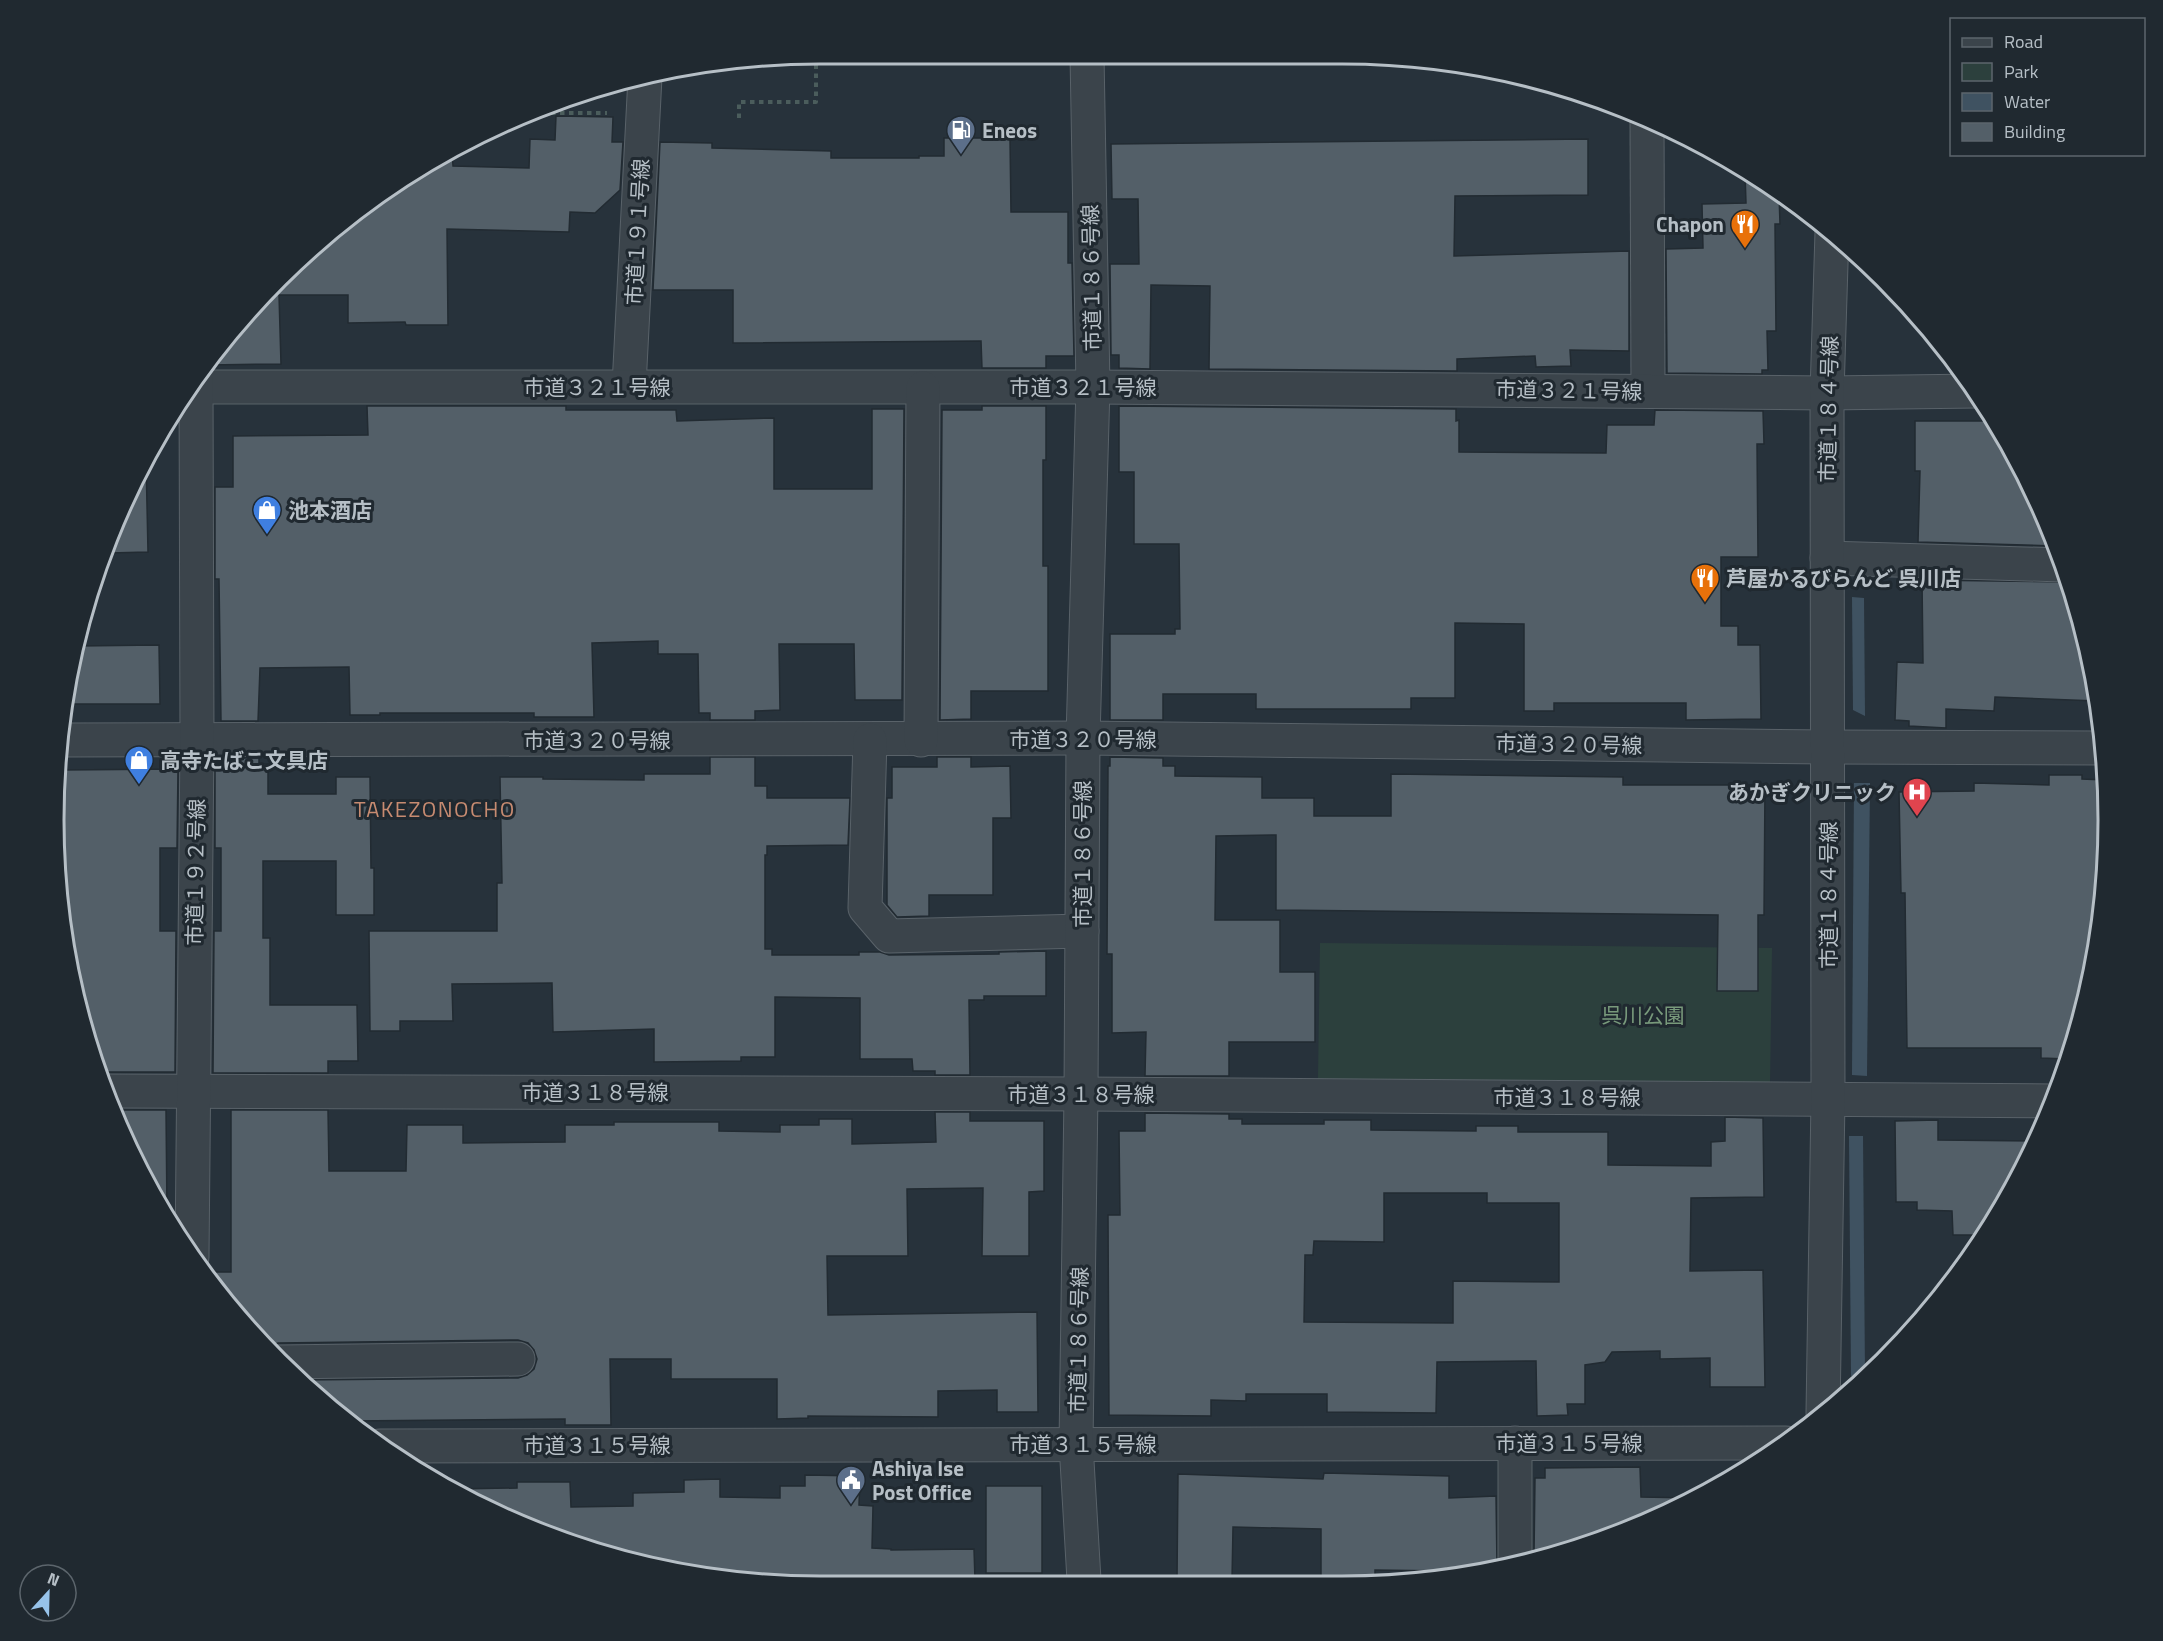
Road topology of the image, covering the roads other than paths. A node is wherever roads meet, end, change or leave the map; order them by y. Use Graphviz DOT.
graph roads {
  1 [pos="1087,64"];
  2 [pos="645,86"];
  3 [pos="1647,129"];
  4 [pos="1832,244"];
  5 [pos="204,384"];
  6 [pos="629,386"];
  7 [pos="923,387"];
  8 [pos="1093,387"];
  9 [pos="1648,391"];
  10 [pos="1965,391"];
  11 [pos="1827,393"];
  12 [pos="194,397"];
  13 [pos="1827,558"];
  14 [pos="2053,565"];
  15 [pos="1083,738"];
  16 [pos="69,740"];
  17 [pos="870,740"];
  18 [pos="921,740"];
  19 [pos="197,741"];
  20 [pos="1828,747"];
  21 [pos="2095,747"];
  22 [pos="1082,932"];
  23 [pos="115,1091"];
  24 [pos="193,1091"];
  25 [pos="1081,1094"];
  26 [pos="1828,1099"];
  27 [pos="2044,1101"];
  28 [pos="192,1241"];
  29 [pos="518,1359"];
  30 [pos="293,1362"];
  31 [pos="1823,1404"];
  32 [pos="1515,1443"];
  33 [pos="1771,1443"];
  34 [pos="1076,1444"];
  35 [pos="396,1446"];
  36 [pos="1515,1556"];
  37 [pos="1084,1576"];
  1 -- 8 [label="street, 市道１８６号線"];
  2 -- 6 [label="street, 市道１９１号線"];
  3 -- 9 [label="street"];
  4 -- 11 [label="street, 市道１８４号線"];
  5 -- 6 [label="street, 市道３２１号線"];
  6 -- 7 [label="street, 市道３２１号線"];
  7 -- 8 [label="street, 市道３２１号線"];
  7 -- 18 [label="street"];
  8 -- 9 [label="street, 市道３２１号線"];
  8 -- 15 [label="street, 市道１８６号線"];
  9 -- 11 [label="street, 市道３２１号線"];
  10 -- 11 [label="street, 市道３２１号線"];
  11 -- 13 [label="street, 市道１８４号線"];
  12 -- 19 [label="street, 市道１９２号線"];
  13 -- 14 [label="street"];
  13 -- 20 [label="street, 市道１８４号線"];
  15 -- 18 [label="street, 市道３２０号線"];
  15 -- 20 [label="street, 市道３２０号線"];
  15 -- 22 [label="street, 市道１８６号線"];
  16 -- 19 [label="street, 市道３２０号線"];
  17 -- 18 [label="street, 市道３２０号線"];
  17 -- 19 [label="street, 市道３２０号線"];
  17 -- 22 [label="street"];
  19 -- 24 [label="street, 市道１９２号線"];
  20 -- 21 [label="street, 市道３２０号線"];
  20 -- 26 [label="street, 市道１８４号線"];
  22 -- 25 [label="street, 市道１８６号線"];
  23 -- 24 [label="street, 市道３１８号線"];
  24 -- 25 [label="street, 市道３１８号線"];
  24 -- 28 [label="street, 市道１９２号線"];
  25 -- 26 [label="street, 市道３１８号線"];
  25 -- 34 [label="street, 市道１８６号線"];
  26 -- 27 [label="street, 市道３１８号線"];
  26 -- 31 [label="street, 市道１８４号線"];
  29 -- 30 [label="street"];
  32 -- 33 [label="street, 市道３１５号線"];
  32 -- 34 [label="street, 市道３１５号線"];
  32 -- 36 [label="street"];
  34 -- 35 [label="street, 市道３１５号線"];
  34 -- 37 [label="street, 市道１８６号線"];
}
